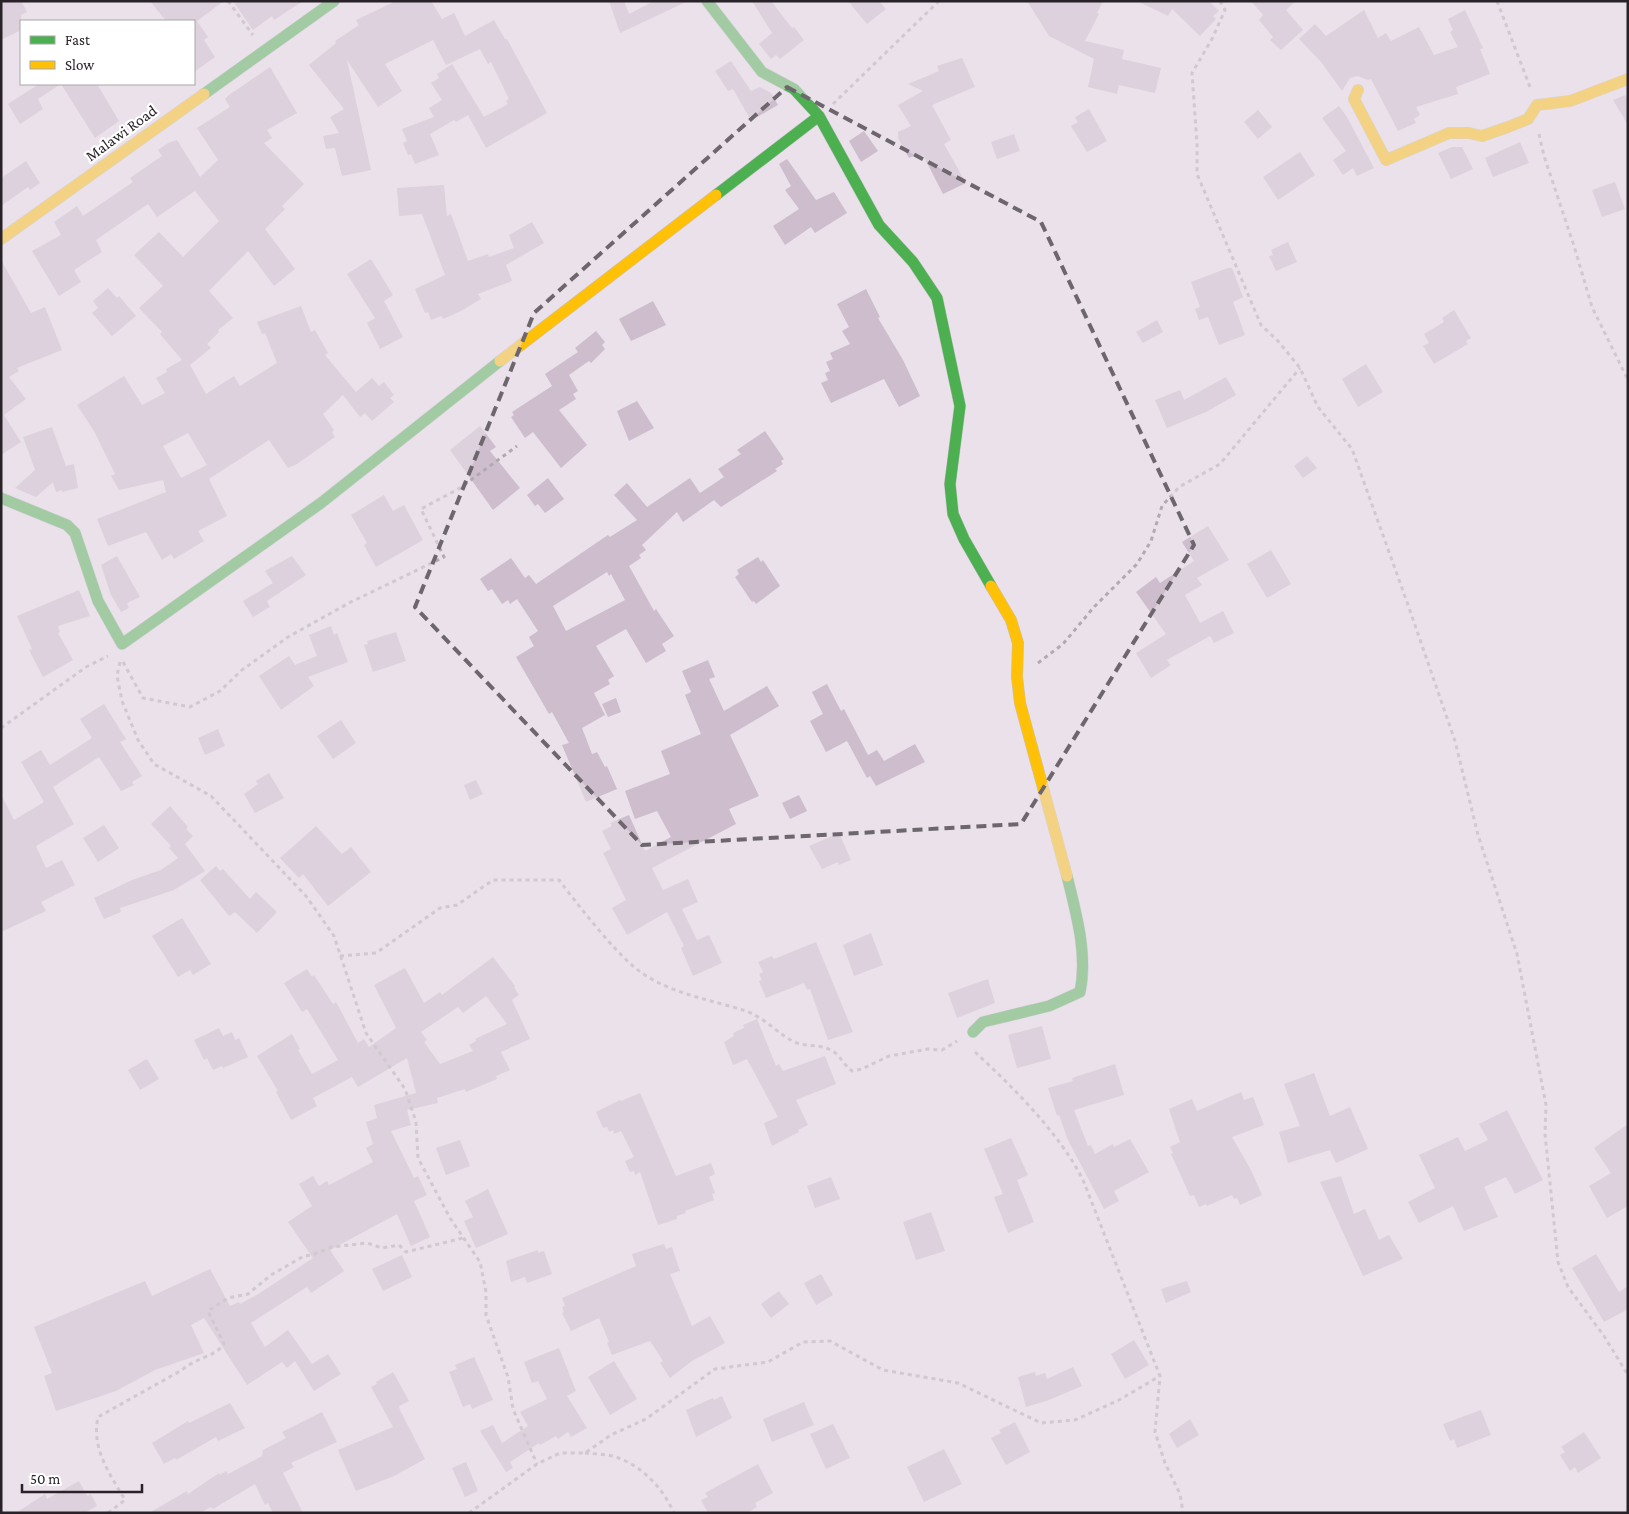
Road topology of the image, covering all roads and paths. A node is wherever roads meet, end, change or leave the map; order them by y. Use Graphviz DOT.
graph roads {
  1 [pos="228,1"];
  2 [pos="334,1"];
  3 [pos="707,1"];
  4 [pos="938,1"];
  5 [pos="1220,1"];
  6 [pos="1497,1"];
  7 [pos="267,48"];
  8 [pos="1628,79"];
  9 [pos="1358,90"];
  10 [pos="1537,105"];
  11 [pos="819,116"];
  12 [pos="1,240"];
  13 [pos="1300,368"];
  14 [pos="1628,380"];
  15 [pos="517,446"];
  16 [pos="1,498"];
  17 [pos="122,644"];
  18 [pos="120,659"];
  19 [pos="1017,677"];
  20 [pos="1,728"];
  21 [pos="340,956"];
  22 [pos="974,1032"];
  23 [pos="464,1238"];
  24 [pos="1628,1375"];
  25 [pos="1160,1376"];
  26 [pos="585,1453"];
  27 [pos="537,1464"];
  28 [pos="108,1513"];
  29 [pos="468,1513"];
  30 [pos="674,1513"];
  31 [pos="1183,1513"];
  1 -- 7 [label="path"];
  2 -- 7 [label="street, Malawi Road"];
  3 -- 11 [label="street"];
  4 -- 11 [label="path"];
  5 -- 13 [label="path"];
  6 -- 10 [label="path"];
  7 -- 12 [label="street, Malawi Road"];
  8 -- 10 [label="street"];
  9 -- 10 [label="street"];
  10 -- 14 [label="path"];
  11 -- 17 [label="street"];
  11 -- 19 [label="street"];
  13 -- 19 [label="path"];
  13 -- 24 [label="path"];
  15 -- 18 [label="path"];
  16 -- 17 [label="street"];
  17 -- 18 [label="path"];
  18 -- 20 [label="path"];
  18 -- 21 [label="path"];
  19 -- 22 [label="street"];
  21 -- 22 [label="path"];
  21 -- 23 [label="path"];
  22 -- 25 [label="path"];
  23 -- 27 [label="path"];
  23 -- 28 [label="path"];
  25 -- 26 [label="path"];
  25 -- 31 [label="path"];
  26 -- 27 [label="path"];
  26 -- 30 [label="path"];
  27 -- 29 [label="path"];
}
